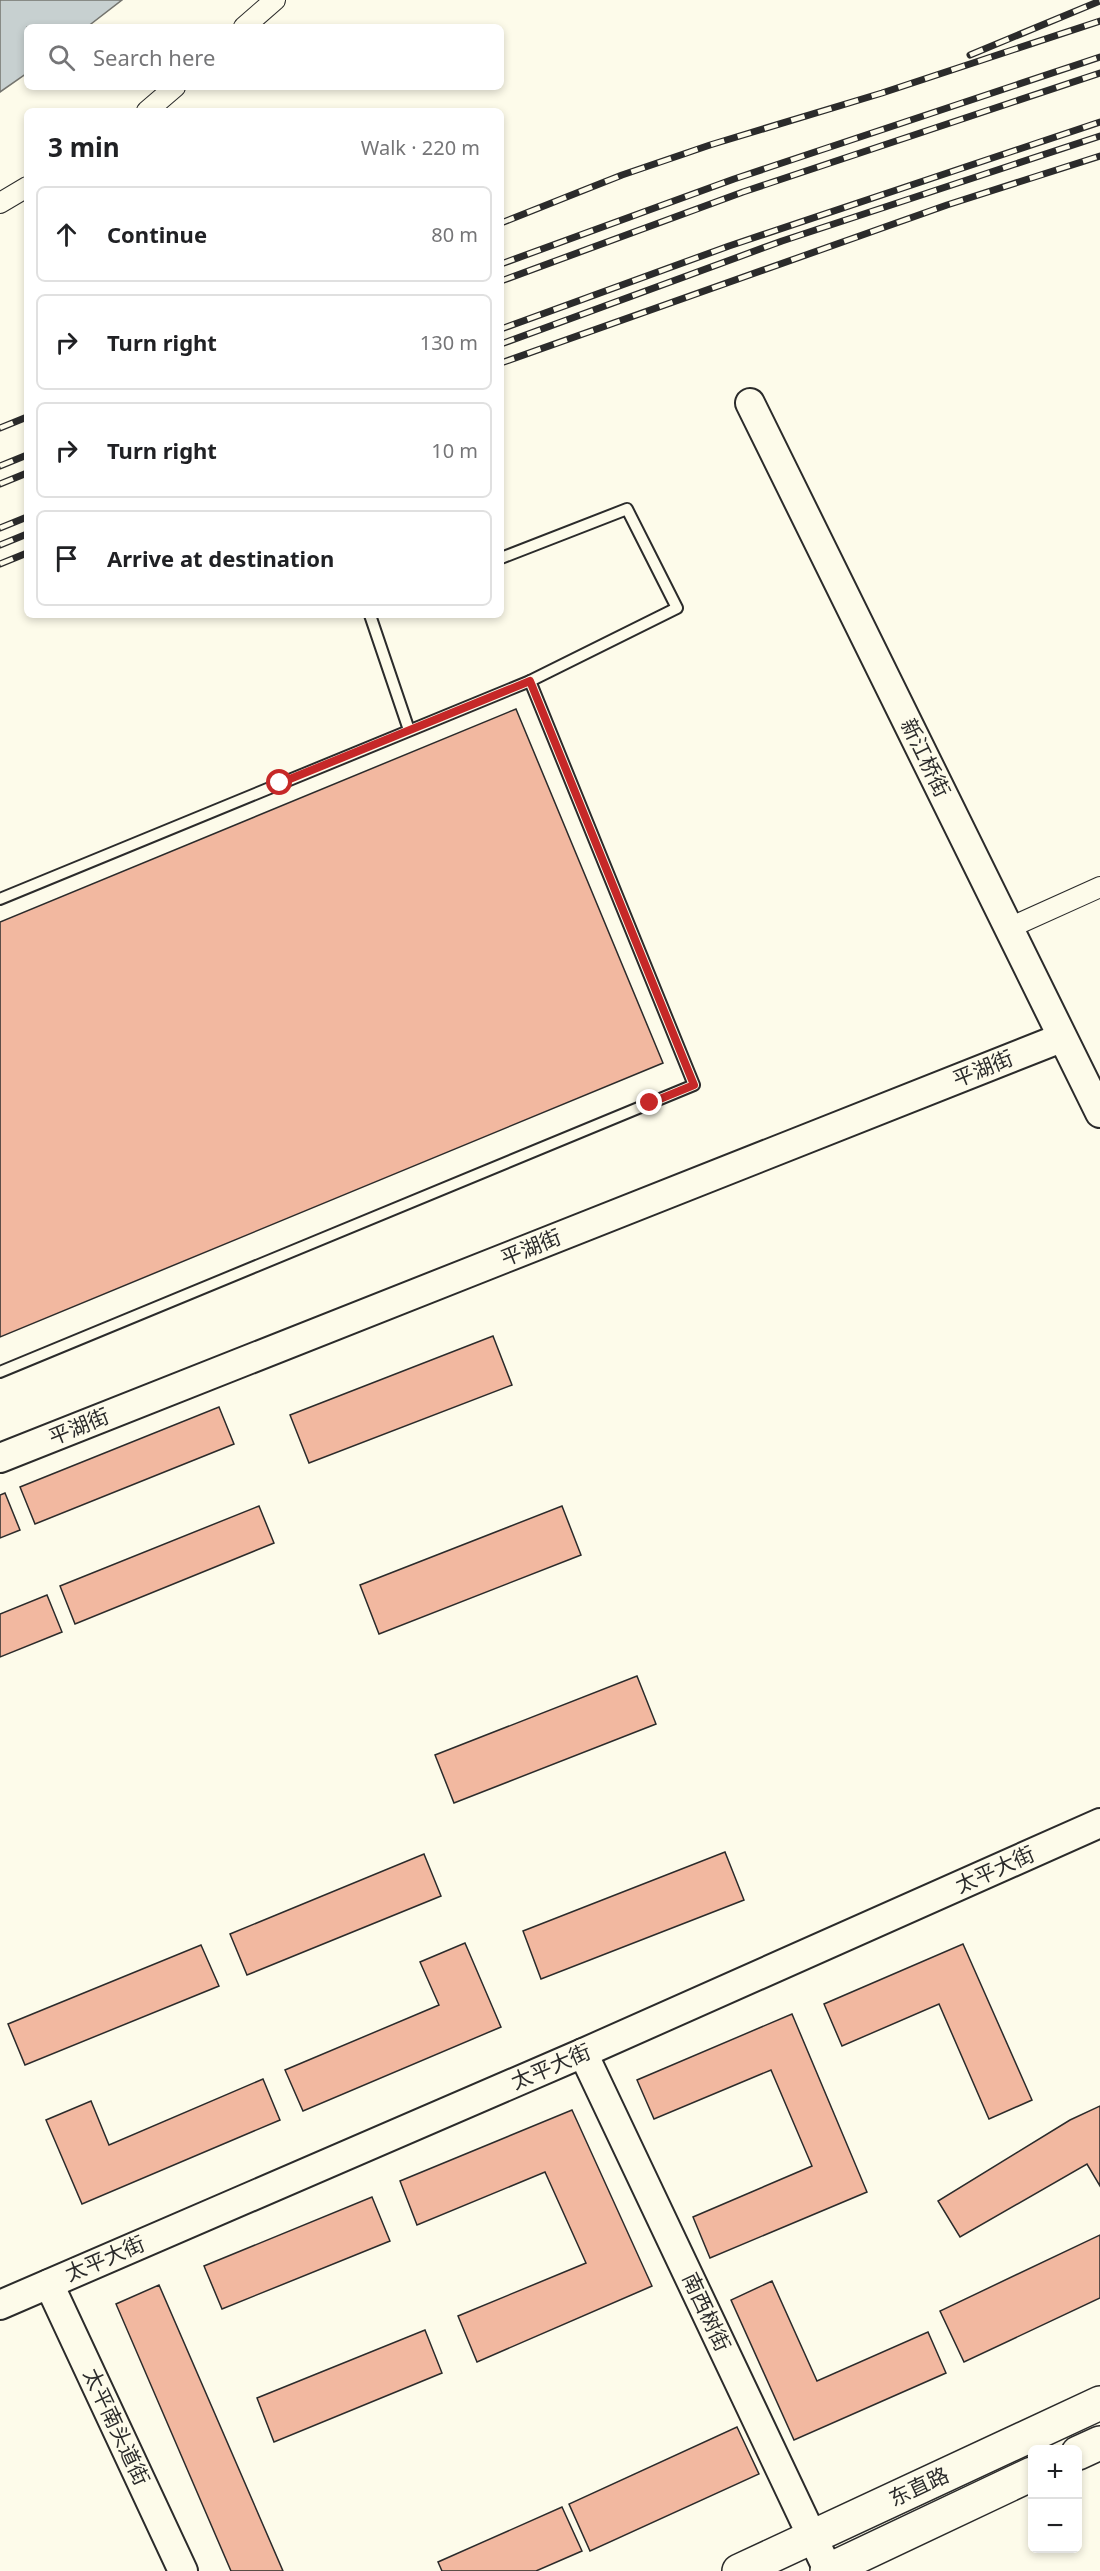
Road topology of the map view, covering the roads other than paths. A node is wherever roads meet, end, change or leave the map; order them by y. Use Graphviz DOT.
graph roads {
  1 [pos="275,0"];
  2 [pos="247,24"];
  3 [pos="172,90"];
  4 [pos="150,108"];
  5 [pos="24,189"];
  6 [pos="0,203"];
  7 [pos="750,403"];
  8 [pos="504,557"];
  9 [pos="371,618"];
  10 [pos="530,681"];
  11 [pos="409,730"];
  12 [pos="1100,887"];
  13 [pos="0,899"];
  14 [pos="1009,928"];
  15 [pos="1061,1038"];
  16 [pos="1100,1113"];
  17 [pos="0,1372"];
  18 [pos="0,1458"];
  19 [pos="1100,1823"];
  20 [pos="583,2053"];
  21 [pos="49,2284"];
  22 [pos="0,2305"];
  23 [pos="1100,2403"];
  24 [pos="1100,2443"];
  25 [pos="1082,2451"];
  26 [pos="1028,2476"];
  27 [pos="813,2536"];
  28 [pos="183,2571"];
  29 [pos="739,2571"];
  30 [pos="827,2571"];
  1 -- 2 [label="street"];
  3 -- 4 [label="street"];
  5 -- 6 [label="street"];
  7 -- 14 [label="street, 新江桥街"];
  8 -- 10 [label="lane"];
  9 -- 11 [label="lane"];
  10 -- 11 [label="lane"];
  10 -- 17 [label="lane"];
  11 -- 13 [label="lane"];
  12 -- 14 [label="street"];
  14 -- 15 [label="street, 新江桥街"];
  15 -- 16 [label="street, 新江桥街"];
  15 -- 18 [label="street, 平湖街"];
  19 -- 20 [label="street, 太平大街"];
  20 -- 21 [label="street, 太平大街"];
  20 -- 27 [label="street, 南西树街"];
  21 -- 22 [label="street, 太平大街"];
  21 -- 28 [label="street, 太平南头道街"];
  23 -- 27 [label="highway, 东直路"];
  24 -- 25 [label="highway"];
  26 -- 30 [label="highway, 东直路"];
  27 -- 29 [label="highway, 东直路"];
  27 -- 30 [label="street, 南西树街"];
}
